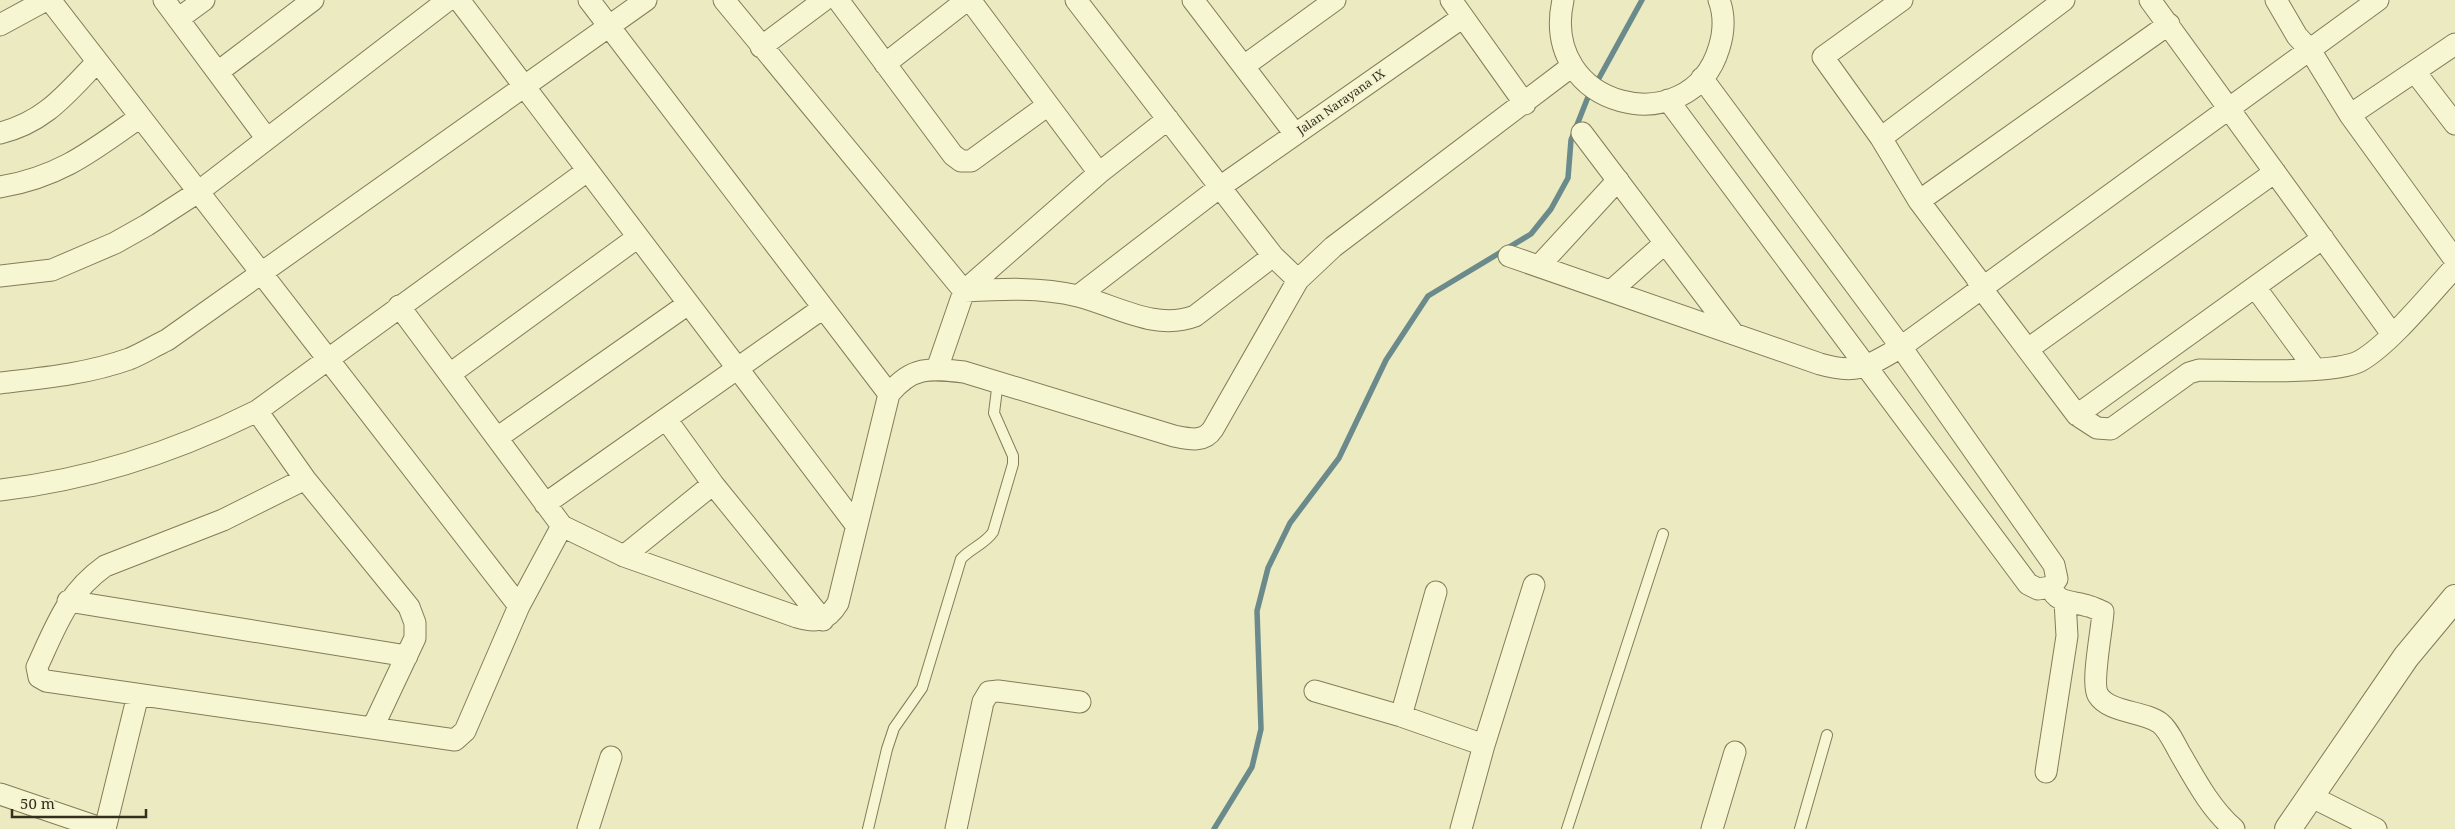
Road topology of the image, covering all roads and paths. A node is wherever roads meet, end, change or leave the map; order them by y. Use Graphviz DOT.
graph roads {
  1 [pos="48,0"];
  2 [pos="164,0"];
  3 [pos="204,0"];
  4 [pos="312,0"];
  5 [pos="448,0"];
  6 [pos="459,0"];
  7 [pos="589,0"];
  8 [pos="646,0"];
  9 [pos="724,0"];
  10 [pos="824,0"];
  11 [pos="838,0"];
  12 [pos="967,0"];
  13 [pos="970,0"];
  14 [pos="1076,0"];
  15 [pos="1335,0"];
  16 [pos="1563,0"];
  17 [pos="1719,0"];
  18 [pos="1902,0"];
  19 [pos="2064,0"];
  20 [pos="2150,0"];
  21 [pos="2276,0"];
  22 [pos="2378,0"];
  23 [pos="1195,1"];
  24 [pos="1457,8"];
  25 [pos="178,19"];
  26 [pos="2169,24"];
  27 [pos="0,25"];
  28 [pos="609,26"];
  29 [pos="2455,44"];
  30 [pos="762,47"];
  31 [pos="2310,50"];
  32 [pos="97,62"];
  33 [pos="885,64"];
  34 [pos="1244,66"];
  35 [pos="1572,66"];
  36 [pos="218,72"];
  37 [pos="2415,72"];
  38 [pos="1702,78"];
  39 [pos="523,87"];
  40 [pos="1668,100"];
  41 [pos="1524,104"];
  42 [pos="1048,105"];
  43 [pos="2228,109"];
  44 [pos="2350,115"];
  45 [pos="140,117"];
  46 [pos="1168,119"];
  47 [pos="2455,124"];
  48 [pos="0,133"];
  49 [pos="1582,133"];
  50 [pos="1295,134"];
  51 [pos="267,138"];
  52 [pos="1881,138"];
  53 [pos="587,171"];
  54 [pos="2275,172"];
  55 [pos="1099,173"];
  56 [pos="1618,180"];
  57 [pos="0,187"];
  58 [pos="1220,187"];
  59 [pos="198,192"];
  60 [pos="1919,201"];
  61 [pos="638,237"];
  62 [pos="2322,238"];
  63 [pos="1665,243"];
  64 [pos="1273,256"];
  65 [pos="1509,256"];
  66 [pos="2455,260"];
  67 [pos="1539,266"];
  68 [pos="2455,267"];
  69 [pos="261,274"];
  70 [pos="0,276"];
  71 [pos="1298,280"];
  72 [pos="2255,287"];
  73 [pos="1982,289"];
  74 [pos="964,291"];
  75 [pos="1611,291"];
  76 [pos="1078,296"];
  77 [pos="688,304"];
  78 [pos="399,306"];
  79 [pos="823,308"];
  80 [pos="1733,333"];
  81 [pos="2392,334"];
  82 [pos="1901,347"];
  83 [pos="2028,349"];
  84 [pos="326,359"];
  85 [pos="1867,367"];
  86 [pos="737,368"];
  87 [pos="937,369"];
  88 [pos="2315,369"];
  89 [pos="450,374"];
  90 [pos="998,381"];
  91 [pos="0,383"];
  92 [pos="889,394"];
  93 [pos="257,410"];
  94 [pos="2077,416"];
  95 [pos="666,418"];
  96 [pos="497,438"];
  97 [pos="305,479"];
  98 [pos="713,484"];
  99 [pos="0,490"];
  100 [pos="545,504"];
  101 [pos="856,525"];
  102 [pos="562,526"];
  103 [pos="1663,534"];
  104 [pos="624,556"];
  105 [pos="1534,585"];
  106 [pos="1436,592"];
  107 [pos="2058,594"];
  108 [pos="2455,598"];
  109 [pos="68,601"];
  110 [pos="519,606"];
  111 [pos="823,620"];
  112 [pos="407,656"];
  113 [pos="1315,691"];
  114 [pos="138,696"];
  115 [pos="1080,702"];
  116 [pos="1401,716"];
  117 [pos="373,727"];
  118 [pos="1827,736"];
  119 [pos="1484,745"];
  120 [pos="1735,752"];
  121 [pos="610,757"];
  122 [pos="2046,772"];
  123 [pos="0,794"];
  124 [pos="2310,796"];
  125 [pos="2290,828"];
  126 [pos="104,829"];
  127 [pos="588,829"];
  128 [pos="868,829"];
  129 [pos="956,829"];
  130 [pos="1461,829"];
  131 [pos="1567,829"];
  132 [pos="1712,829"];
  133 [pos="1800,829"];
  134 [pos="2234,829"];
  135 [pos="2376,829"];
  1 -- 27 [label="street"];
  1 -- 32 [label="street"];
  2 -- 25 [label="street"];
  3 -- 25 [label="street"];
  4 -- 36 [label="street"];
  5 -- 51 [label="street"];
  6 -- 39 [label="street"];
  7 -- 28 [label="street"];
  8 -- 28 [label="street"];
  9 -- 30 [label="street"];
  10 -- 30 [label="street"];
  11 -- 33 [label="street"];
  12 -- 33 [label="street"];
  13 -- 42 [label="street"];
  14 -- 46 [label="street"];
  15 -- 34 [label="street"];
  16 -- 35 [label="street"];
  17 -- 38 [label="street"];
  18 -- 52 [label="street"];
  19 -- 52 [label="street"];
  20 -- 26 [label="street"];
  21 -- 31 [label="street"];
  22 -- 31 [label="street"];
  23 -- 34 [label="street"];
  24 -- 41 [label="street"];
  24 -- 50 [label="street, Jalan Narayana IX"];
  25 -- 36 [label="street"];
  26 -- 43 [label="street"];
  26 -- 60 [label="street"];
  28 -- 39 [label="street"];
  28 -- 79 [label="street"];
  29 -- 37 [label="street"];
  30 -- 74 [label="street"];
  31 -- 43 [label="street"];
  31 -- 44 [label="street"];
  32 -- 45 [label="street"];
  32 -- 48 [label="street"];
  33 -- 42 [label="street"];
  34 -- 50 [label="street"];
  35 -- 40 [label="street"];
  35 -- 41 [label="street"];
  36 -- 51 [label="street"];
  37 -- 44 [label="street"];
  37 -- 47 [label="street"];
  38 -- 40 [label="street"];
  38 -- 82 [label="street"];
  39 -- 53 [label="street"];
  39 -- 69 [label="street"];
  40 -- 85 [label="street"];
  41 -- 71 [label="street"];
  42 -- 55 [label="street"];
  43 -- 54 [label="street"];
  43 -- 73 [label="street"];
  44 -- 66 [label="street"];
  45 -- 57 [label="street"];
  45 -- 59 [label="street"];
  46 -- 55 [label="street"];
  46 -- 58 [label="street"];
  49 -- 56 [label="street"];
  50 -- 58 [label="street, Jalan Narayana IX"];
  51 -- 59 [label="street"];
  52 -- 60 [label="street"];
  53 -- 61 [label="street"];
  53 -- 78 [label="street"];
  54 -- 62 [label="street"];
  54 -- 83 [label="street"];
  55 -- 74 [label="street"];
  56 -- 63 [label="street"];
  56 -- 67 [label="street"];
  58 -- 64 [label="street"];
  58 -- 76 [label="street, Jalan Narayana IX"];
  59 -- 69 [label="street"];
  59 -- 70 [label="street"];
  60 -- 73 [label="street"];
  61 -- 77 [label="street"];
  61 -- 89 [label="street"];
  62 -- 72 [label="street"];
  62 -- 81 [label="street"];
  63 -- 75 [label="street"];
  63 -- 80 [label="street"];
  64 -- 71 [label="street"];
  64 -- 76 [label="street"];
  65 -- 67 [label="street"];
  67 -- 75 [label="street"];
  68 -- 81 [label="street"];
  69 -- 84 [label="street"];
  69 -- 91 [label="street"];
  71 -- 90 [label="street"];
  72 -- 88 [label="street"];
  72 -- 94 [label="street"];
  73 -- 82 [label="street"];
  73 -- 83 [label="street"];
  74 -- 76 [label="street"];
  74 -- 87 [label="street"];
  75 -- 80 [label="street"];
  77 -- 86 [label="street"];
  77 -- 96 [label="street"];
  78 -- 84 [label="street"];
  78 -- 89 [label="street"];
  79 -- 86 [label="street"];
  79 -- 92 [label="street"];
  80 -- 85 [label="street"];
  81 -- 88 [label="street"];
  82 -- 85 [label="street"];
  82 -- 107 [label="street"];
  83 -- 94 [label="street"];
  84 -- 93 [label="street"];
  84 -- 110 [label="street"];
  85 -- 107 [label="street"];
  86 -- 95 [label="street"];
  86 -- 101 [label="street"];
  87 -- 90 [label="street"];
  87 -- 92 [label="street"];
  88 -- 94 [label="street"];
  89 -- 96 [label="street"];
  90 -- 128 [label="lane"];
  92 -- 101 [label="street"];
  93 -- 97 [label="street"];
  93 -- 99 [label="street"];
  95 -- 98 [label="street"];
  95 -- 100 [label="street"];
  96 -- 100 [label="street"];
  97 -- 109 [label="street"];
  97 -- 112 [label="street"];
  98 -- 104 [label="street"];
  98 -- 111 [label="street"];
  100 -- 102 [label="street"];
  101 -- 111 [label="street"];
  102 -- 104 [label="street"];
  102 -- 110 [label="street"];
  103 -- 131 [label="lane"];
  104 -- 111 [label="street"];
  105 -- 119 [label="street"];
  106 -- 116 [label="street"];
  107 -- 122 [label="street"];
  107 -- 134 [label="street"];
  108 -- 124 [label="street"];
  109 -- 112 [label="street"];
  109 -- 114 [label="street"];
  110 -- 117 [label="street"];
  112 -- 117 [label="street"];
  113 -- 116 [label="street"];
  114 -- 117 [label="street"];
  114 -- 126 [label="street"];
  115 -- 129 [label="street"];
  116 -- 119 [label="street"];
  118 -- 133 [label="lane"];
  119 -- 130 [label="street"];
  120 -- 132 [label="street"];
  121 -- 127 [label="street"];
  123 -- 126 [label="street"];
  124 -- 125 [label="street"];
  124 -- 135 [label="street"];
}
